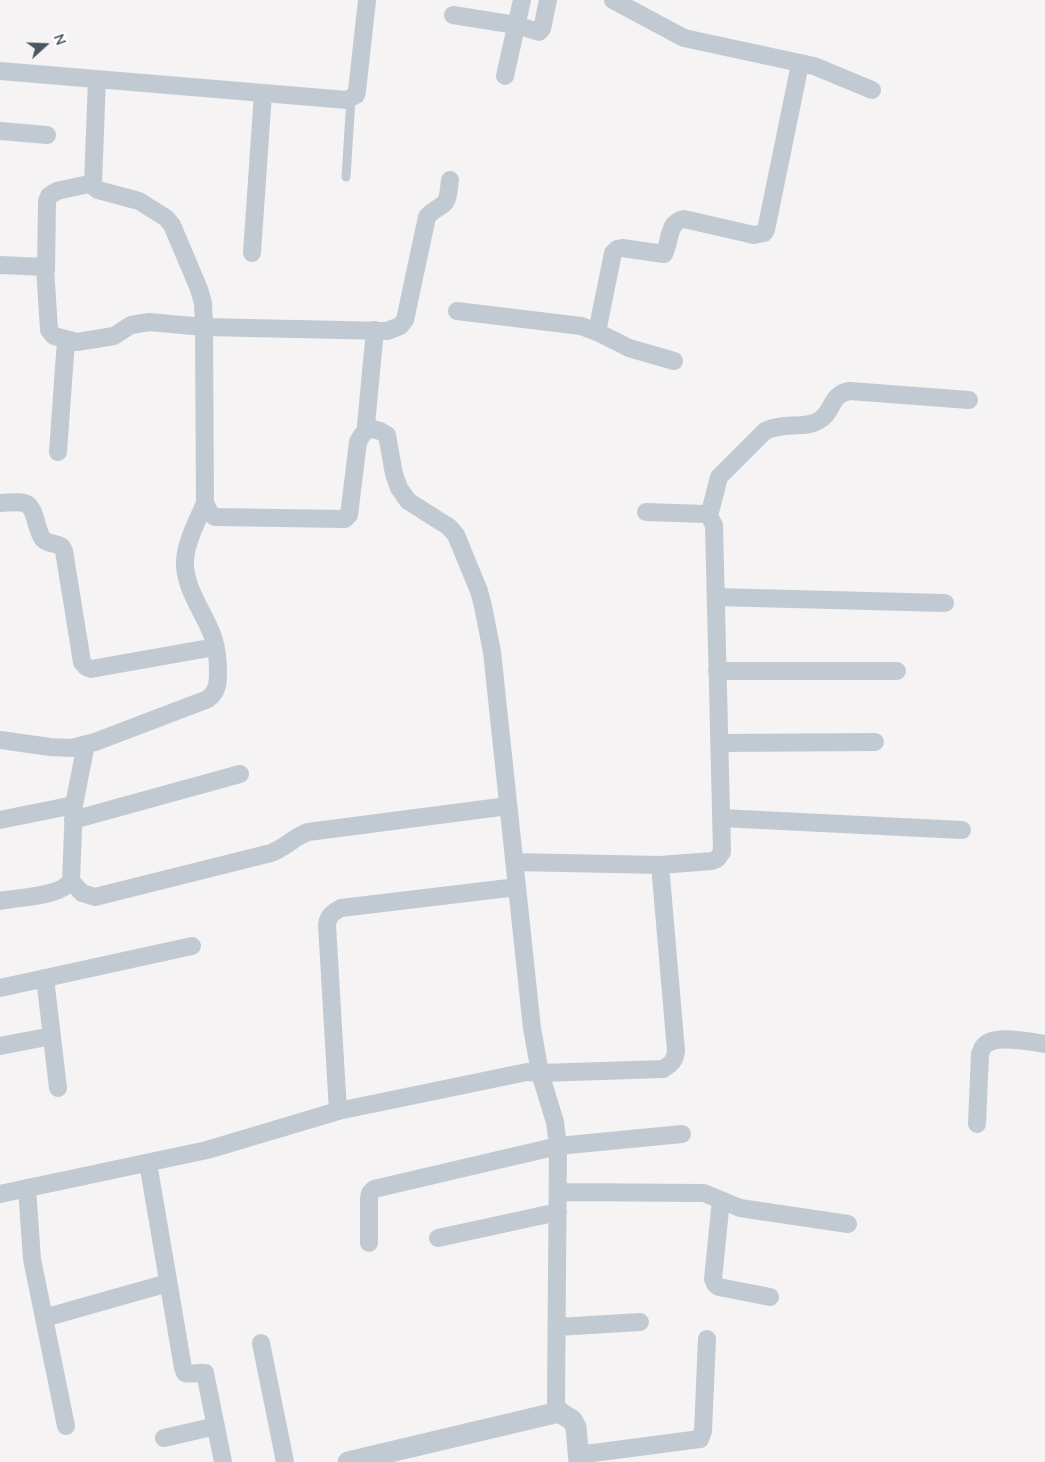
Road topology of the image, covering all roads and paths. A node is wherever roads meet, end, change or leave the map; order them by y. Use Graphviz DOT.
graph roads {
  1 [pos="367,0"];
  2 [pos="522,0"];
  3 [pos="548,0"];
  4 [pos="613,0"];
  5 [pos="453,15"];
  6 [pos="516,24"];
  7 [pos="800,64"];
  8 [pos="0,72"];
  9 [pos="505,76"];
  10 [pos="97,79"];
  11 [pos="872,90"];
  12 [pos="263,93"];
  13 [pos="351,98"];
  14 [pos="0,131"];
  15 [pos="47,135"];
  16 [pos="346,177"];
  17 [pos="450,180"];
  18 [pos="93,183"];
  19 [pos="252,253"];
  20 [pos="0,265"];
  21 [pos="46,270"];
  22 [pos="457,311"];
  23 [pos="204,327"];
  24 [pos="375,330"];
  25 [pos="597,332"];
  26 [pos="66,340"];
  27 [pos="674,361"];
  28 [pos="969,400"];
  29 [pos="369,428"];
  30 [pos="58,452"];
  31 [pos="0,503"];
  32 [pos="205,503"];
  33 [pos="646,512"];
  34 [pos="709,516"];
  35 [pos="716,597"];
  36 [pos="945,603"];
  37 [pos="215,647"];
  38 [pos="717,671"];
  39 [pos="897,671"];
  40 [pos="0,740"];
  41 [pos="875,742"];
  42 [pos="719,743"];
  43 [pos="86,744"];
  44 [pos="240,774"];
  45 [pos="508,806"];
  46 [pos="74,812"];
  47 [pos="721,818"];
  48 [pos="0,820"];
  49 [pos="962,830"];
  50 [pos="514,862"];
  51 [pos="660,865"];
  52 [pos="71,881"];
  53 [pos="517,887"];
  54 [pos="0,901"];
  55 [pos="192,946"];
  56 [pos="45,978"];
  57 [pos="0,988"];
  58 [pos="52,1036"];
  59 [pos="1045,1044"];
  60 [pos="0,1046"];
  61 [pos="540,1073"];
  62 [pos="58,1088"];
  63 [pos="338,1111"];
  64 [pos="977,1124"];
  65 [pos="682,1134"];
  66 [pos="558,1146"];
  67 [pos="148,1163"];
  68 [pos="26,1188"];
  69 [pos="558,1192"];
  70 [pos="0,1194"];
  71 [pos="721,1200"];
  72 [pos="558,1212"];
  73 [pos="848,1224"];
  74 [pos="438,1238"];
  75 [pos="369,1243"];
  76 [pos="168,1283"];
  77 [pos="770,1297"];
  78 [pos="44,1318"];
  79 [pos="640,1322"];
  80 [pos="557,1327"];
  81 [pos="708,1339"];
  82 [pos="261,1343"];
  83 [pos="559,1412"];
  84 [pos="66,1426"];
  85 [pos="216,1426"];
  86 [pos="164,1438"];
  87 [pos="578,1458"];
  88 [pos="223,1462"];
  89 [pos="285,1462"];
  90 [pos="348,1462"];
  1 -- 13 [label="street"];
  2 -- 6 [label="street"];
  3 -- 6 [label="street"];
  4 -- 7 [label="street"];
  5 -- 6 [label="street"];
  6 -- 9 [label="street"];
  7 -- 11 [label="street"];
  7 -- 25 [label="street"];
  8 -- 10 [label="street"];
  10 -- 12 [label="street"];
  10 -- 18 [label="street"];
  12 -- 13 [label="street"];
  12 -- 19 [label="street"];
  13 -- 16 [label="lane"];
  14 -- 15 [label="street"];
  17 -- 24 [label="street"];
  18 -- 21 [label="street"];
  18 -- 23 [label="street"];
  20 -- 21 [label="street"];
  21 -- 26 [label="street"];
  22 -- 25 [label="street"];
  23 -- 24 [label="street"];
  23 -- 26 [label="street"];
  23 -- 32 [label="street"];
  24 -- 29 [label="street"];
  25 -- 27 [label="street"];
  26 -- 30 [label="street"];
  28 -- 34 [label="street"];
  29 -- 32 [label="street"];
  29 -- 45 [label="street"];
  31 -- 37 [label="street"];
  32 -- 37 [label="street"];
  33 -- 34 [label="street"];
  34 -- 35 [label="street"];
  35 -- 36 [label="street"];
  35 -- 38 [label="street"];
  37 -- 43 [label="street"];
  38 -- 39 [label="street"];
  38 -- 42 [label="street"];
  40 -- 43 [label="street"];
  41 -- 42 [label="street"];
  42 -- 47 [label="street"];
  43 -- 46 [label="street"];
  44 -- 46 [label="street"];
  45 -- 50 [label="street"];
  45 -- 52 [label="street"];
  46 -- 48 [label="street"];
  46 -- 52 [label="street"];
  47 -- 49 [label="street"];
  47 -- 51 [label="street"];
  50 -- 51 [label="street"];
  50 -- 53 [label="street"];
  51 -- 61 [label="street"];
  52 -- 54 [label="street"];
  53 -- 61 [label="street"];
  53 -- 63 [label="street"];
  55 -- 56 [label="street"];
  56 -- 57 [label="street"];
  56 -- 58 [label="street"];
  58 -- 60 [label="street"];
  58 -- 62 [label="street"];
  59 -- 64 [label="street"];
  61 -- 63 [label="street"];
  61 -- 66 [label="street"];
  63 -- 67 [label="street"];
  65 -- 66 [label="street"];
  66 -- 69 [label="street"];
  66 -- 75 [label="street"];
  67 -- 68 [label="street"];
  67 -- 76 [label="street"];
  68 -- 70 [label="street"];
  68 -- 78 [label="street"];
  69 -- 71 [label="street"];
  69 -- 72 [label="street"];
  71 -- 73 [label="street"];
  71 -- 77 [label="street"];
  72 -- 74 [label="street"];
  72 -- 80 [label="street"];
  76 -- 78 [label="street"];
  76 -- 85 [label="street"];
  78 -- 84 [label="street"];
  79 -- 80 [label="street"];
  80 -- 83 [label="street"];
  81 -- 87 [label="street"];
  82 -- 89 [label="street"];
  83 -- 87 [label="street"];
  83 -- 90 [label="street"];
  85 -- 86 [label="street"];
  85 -- 88 [label="street"];
}
